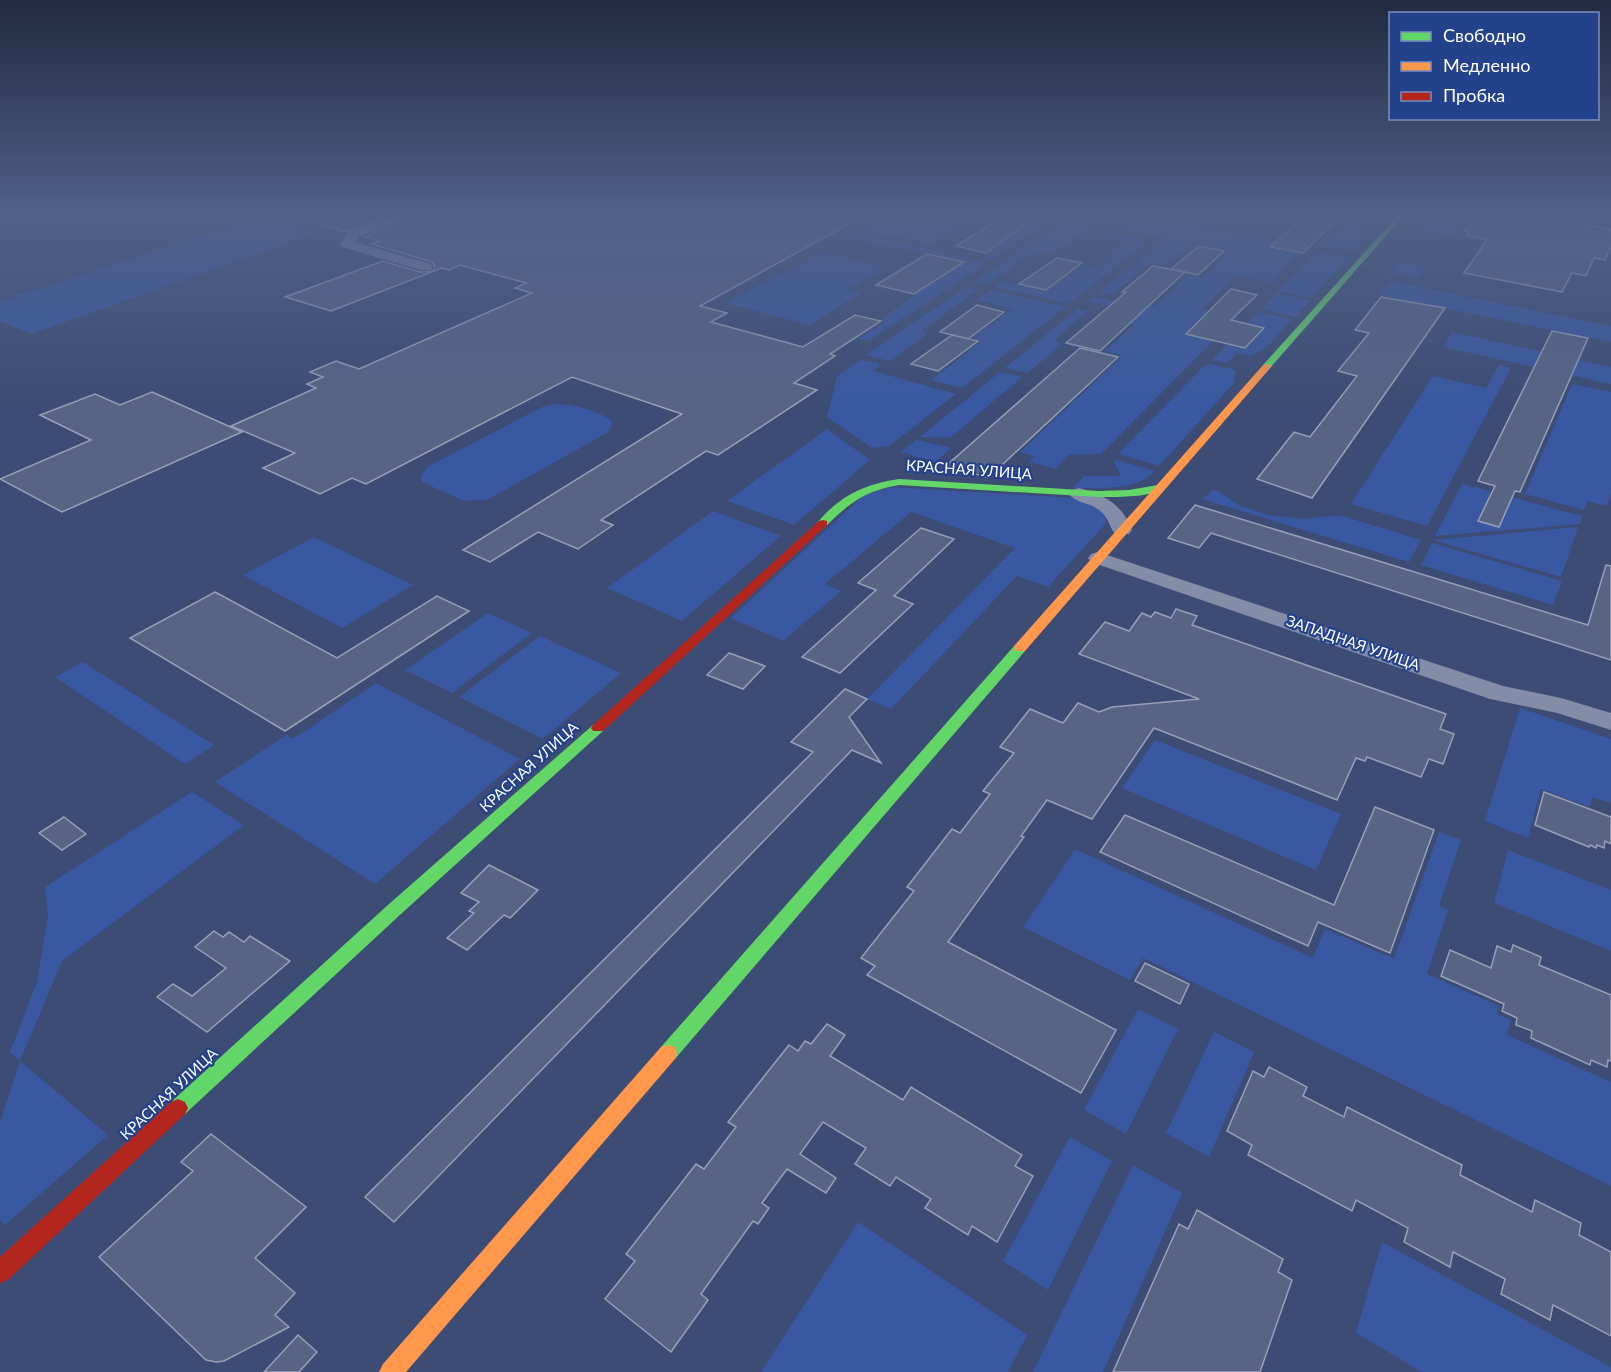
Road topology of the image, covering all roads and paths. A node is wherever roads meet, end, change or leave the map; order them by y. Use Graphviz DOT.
graph roads {
  1 [pos="1346,277"];
  2 [pos="1158,488"];
  3 [pos="1079,494"];
  4 [pos="1122,530"];
  5 [pos="1098,558"];
  6 [pos="1611,722"];
  7 [pos="0,1272"];
  8 [pos="391,1372"];
  1 -- 2 [label="street"];
  2 -- 3 [label="street, КРАСНАЯ УЛИЦА"];
  2 -- 4 [label="street"];
  3 -- 4 [label="street"];
  3 -- 7 [label="street, КРАСНАЯ УЛИЦА"];
  4 -- 5 [label="street"];
  5 -- 6 [label="street, ЗАПАДНАЯ УЛИЦА"];
  5 -- 8 [label="street"];
}
